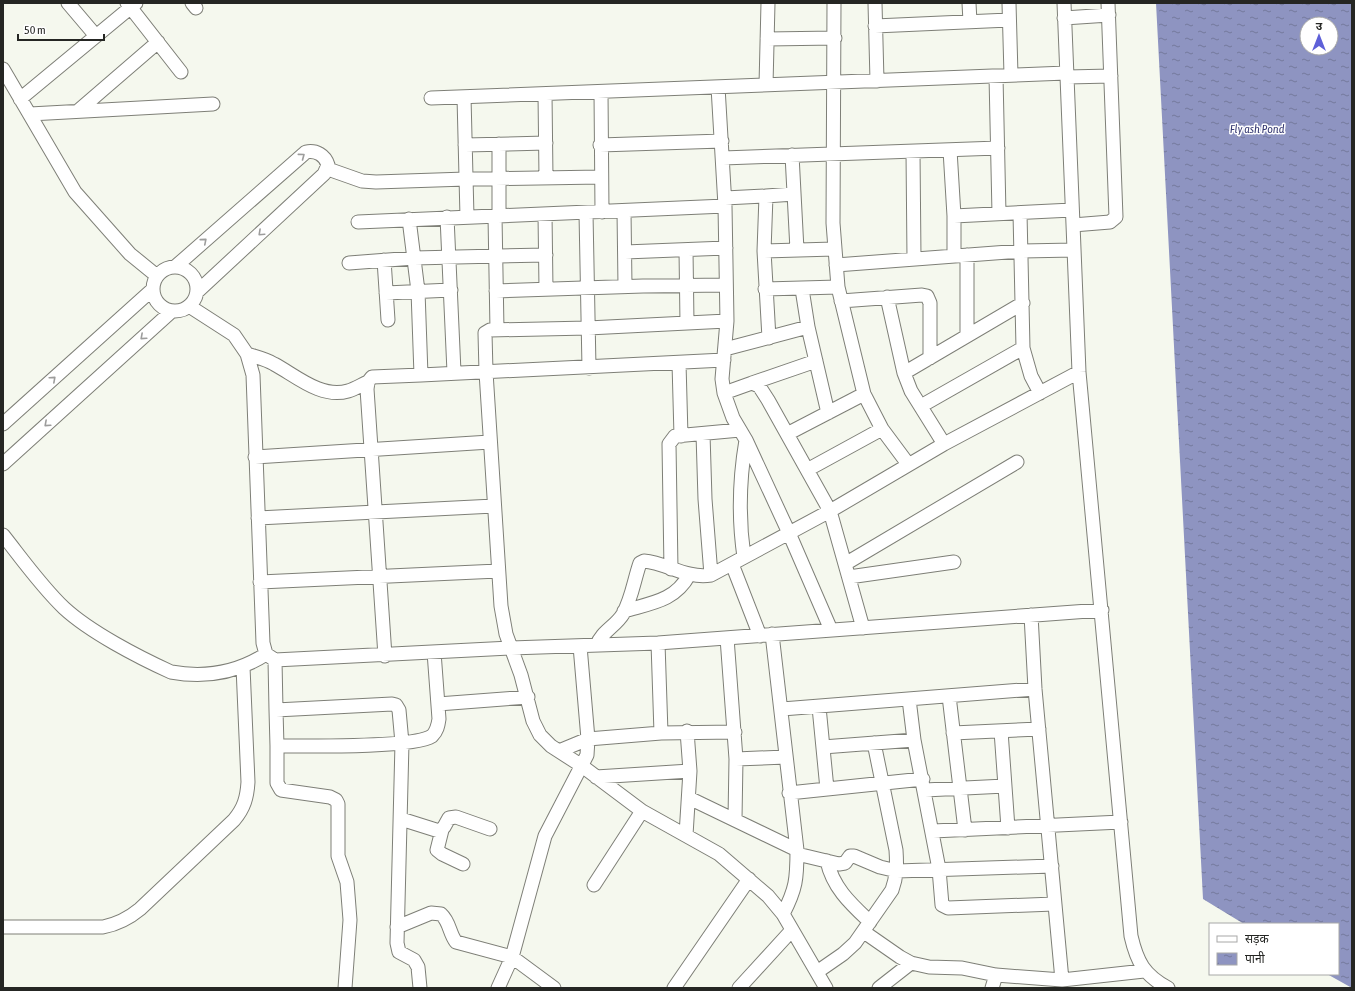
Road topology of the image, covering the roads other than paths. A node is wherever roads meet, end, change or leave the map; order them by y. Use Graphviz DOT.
graph roads {
  1 [pos="68,3"];
  2 [pos="768,3"];
  3 [pos="834,3"];
  4 [pos="875,3"];
  5 [pos="969,3"];
  6 [pos="1008,3"];
  7 [pos="1064,3"];
  8 [pos="131,5"];
  9 [pos="1108,9"];
  10 [pos="1064,18"];
  11 [pos="1009,20"];
  12 [pos="970,22"];
  13 [pos="875,26"];
  14 [pos="96,36"];
  15 [pos="835,38"];
  16 [pos="767,39"];
  17 [pos="158,42"];
  18 [pos="3,69"];
  19 [pos="181,72"];
  20 [pos="1012,75"];
  21 [pos="1066,75"];
  22 [pos="996,76"];
  23 [pos="1111,76"];
  24 [pos="877,81"];
  25 [pos="835,82"];
  26 [pos="766,85"];
  27 [pos="718,87"];
  28 [pos="601,92"];
  29 [pos="545,94"];
  30 [pos="464,97"];
  31 [pos="431,98"];
  32 [pos="20,99"];
  33 [pos="213,104"];
  34 [pos="78,111"];
  35 [pos="30,114"];
  36 [pos="722,141"];
  37 [pos="546,143"];
  38 [pos="499,144"];
  39 [pos="465,145"];
  40 [pos="600,145"];
  41 [pos="998,148"];
  42 [pos="950,150"];
  43 [pos="913,152"];
  44 [pos="834,154"];
  45 [pos="792,155"];
  46 [pos="723,158"];
  47 [pos="328,169"];
  48 [pos="601,177"];
  49 [pos="499,178"];
  50 [pos="546,178"];
  51 [pos="466,179"];
  52 [pos="794,194"];
  53 [pos="766,196"];
  54 [pos="725,202"];
  55 [pos="1072,210"];
  56 [pos="624,211"];
  57 [pos="602,212"];
  58 [pos="586,213"];
  59 [pos="1020,213"];
  60 [pos="545,214"];
  61 [pos="999,214"];
  62 [pos="497,216"];
  63 [pos="954,216"];
  64 [pos="447,217"];
  65 [pos="467,217"];
  66 [pos="409,219"];
  67 [pos="358,222"];
  68 [pos="1073,225"];
  69 [pos="726,248"];
  70 [pos="834,249"];
  71 [pos="686,250"];
  72 [pos="797,250"];
  73 [pos="1074,250"];
  74 [pos="764,251"];
  75 [pos="1022,251"];
  76 [pos="625,252"];
  77 [pos="546,255"];
  78 [pos="960,255"];
  79 [pos="496,256"];
  80 [pos="450,257"];
  81 [pos="414,258"];
  82 [pos="914,258"];
  83 [pos="384,260"];
  84 [pos="349,263"];
  85 [pos="836,265"];
  86 [pos="175,267"];
  87 [pos="157,276"];
  88 [pos="726,285"];
  89 [pos="625,286"];
  90 [pos="687,286"];
  91 [pos="838,287"];
  92 [pos="587,288"];
  93 [pos="152,289"];
  94 [pos="546,289"];
  95 [pos="765,289"];
  96 [pos="802,289"];
  97 [pos="451,290"];
  98 [pos="418,291"];
  99 [pos="496,291"];
  100 [pos="197,292"];
  101 [pos="386,293"];
  102 [pos="887,297"];
  103 [pos="841,301"];
  104 [pos="1023,303"];
  105 [pos="189,306"];
  106 [pos="172,311"];
  107 [pos="388,320"];
  108 [pos="727,321"];
  109 [pos="687,323"];
  110 [pos="808,327"];
  111 [pos="588,328"];
  112 [pos="497,330"];
  113 [pos="968,335"];
  114 [pos="769,338"];
  115 [pos="1023,348"];
  116 [pos="248,354"];
  117 [pos="724,354"];
  118 [pos="930,358"];
  119 [pos="816,361"];
  120 [pos="679,363"];
  121 [pos="589,368"];
  122 [pos="454,372"];
  123 [pos="486,372"];
  124 [pos="1079,372"];
  125 [pos="904,373"];
  126 [pos="421,374"];
  127 [pos="368,382"];
  128 [pos="752,383"];
  129 [pos="724,393"];
  130 [pos="1040,393"];
  131 [pos="864,394"];
  132 [pos="922,406"];
  133 [pos="828,412"];
  134 [pos="3,424"];
  135 [pos="882,428"];
  136 [pos="703,434"];
  137 [pos="787,434"];
  138 [pos="743,435"];
  139 [pos="681,436"];
  140 [pos="490,442"];
  141 [pos="944,444"];
  142 [pos="372,449"];
  143 [pos="255,457"];
  144 [pos="1017,462"];
  145 [pos="3,464"];
  146 [pos="908,464"];
  147 [pos="807,470"];
  148 [pos="494,506"];
  149 [pos="830,511"];
  150 [pos="376,512"];
  151 [pos="258,518"];
  152 [pos="789,533"];
  153 [pos="3,534"];
  154 [pos="744,557"];
  155 [pos="954,562"];
  156 [pos="732,564"];
  157 [pos="671,569"];
  158 [pos="847,570"];
  159 [pos="498,571"];
  160 [pos="689,575"];
  161 [pos="711,575"];
  162 [pos="379,576"];
  163 [pos="260,582"];
  164 [pos="1102,610"];
  165 [pos="624,611"];
  166 [pos="1032,615"];
  167 [pos="863,628"];
  168 [pos="831,630"];
  169 [pos="766,635"];
  170 [pos="728,638"];
  171 [pos="658,643"];
  172 [pos="597,645"];
  173 [pos="580,646"];
  174 [pos="511,648"];
  175 [pos="434,652"];
  176 [pos="385,656"];
  177 [pos="270,657"];
  178 [pos="243,667"];
  179 [pos="1035,688"];
  180 [pos="948,696"];
  181 [pos="528,697"];
  182 [pos="909,699"];
  183 [pos="438,704"];
  184 [pos="819,707"];
  185 [pos="782,709"];
  186 [pos="276,710"];
  187 [pos="1039,729"];
  188 [pos="1001,731"];
  189 [pos="688,732"];
  190 [pos="734,732"];
  191 [pos="661,733"];
  192 [pos="953,733"];
  193 [pos="588,739"];
  194 [pos="914,740"];
  195 [pos="874,742"];
  196 [pos="402,743"];
  197 [pos="277,746"];
  198 [pos="823,748"];
  199 [pos="559,751"];
  200 [pos="786,757"];
  201 [pos="736,759"];
  202 [pos="582,766"];
  203 [pos="690,771"];
  204 [pos="596,777"];
  205 [pos="883,783"];
  206 [pos="924,785"];
  207 [pos="1005,786"];
  208 [pos="960,788"];
  209 [pos="827,789"];
  210 [pos="789,793"];
  211 [pos="689,798"];
  212 [pos="642,811"];
  213 [pos="735,819"];
  214 [pos="401,820"];
  215 [pos="1121,822"];
  216 [pos="1048,826"];
  217 [pos="1008,828"];
  218 [pos="490,829"];
  219 [pos="442,830"];
  220 [pos="965,830"];
  221 [pos="933,831"];
  222 [pos="686,836"];
  223 [pos="797,852"];
  224 [pos="827,861"];
  225 [pos="463,864"];
  226 [pos="1052,866"];
  227 [pos="939,869"];
  228 [pos="897,871"];
  229 [pos="749,879"];
  230 [pos="594,885"];
  231 [pos="1054,904"];
  232 [pos="783,914"];
  233 [pos="398,927"];
  234 [pos="867,927"];
  235 [pos="3,928"];
  236 [pos="792,930"];
  237 [pos="512,957"];
  238 [pos="911,963"];
  239 [pos="1144,971"];
  240 [pos="817,972"];
  241 [pos="996,975"];
  242 [pos="1062,980"];
  243 [pos="1076,984"];
  244 [pos="345,988"];
  245 [pos="420,988"];
  246 [pos="498,988"];
  247 [pos="554,988"];
  248 [pos="674,988"];
  249 [pos="739,988"];
  250 [pos="826,988"];
  251 [pos="879,988"];
  252 [pos="992,988"];
  253 [pos="1168,988"];
  1 -- 14 [label="street"];
  2 -- 16 [label="street"];
  3 -- 15 [label="street"];
  4 -- 13 [label="street"];
  5 -- 12 [label="street"];
  6 -- 11 [label="street"];
  7 -- 10 [label="street"];
  8 -- 14 [label="street"];
  8 -- 17 [label="street"];
  9 -- 10 [label="street"];
  9 -- 23 [label="street"];
  10 -- 21 [label="street"];
  11 -- 12 [label="street"];
  11 -- 20 [label="street"];
  12 -- 13 [label="street"];
  13 -- 24 [label="street"];
  14 -- 32 [label="street"];
  15 -- 16 [label="street"];
  15 -- 25 [label="street"];
  16 -- 26 [label="street"];
  17 -- 19 [label="street"];
  17 -- 34 [label="street"];
  18 -- 32 [label="street"];
  20 -- 21 [label="street"];
  20 -- 22 [label="street"];
  21 -- 23 [label="street"];
  21 -- 55 [label="street"];
  22 -- 24 [label="street"];
  22 -- 41 [label="street"];
  23 -- 68 [label="street"];
  24 -- 25 [label="street"];
  25 -- 26 [label="street"];
  25 -- 44 [label="street"];
  26 -- 27 [label="street"];
  27 -- 28 [label="street"];
  27 -- 36 [label="street"];
  28 -- 29 [label="street"];
  28 -- 40 [label="street"];
  29 -- 30 [label="street"];
  29 -- 37 [label="street"];
  30 -- 31 [label="street"];
  30 -- 39 [label="street"];
  32 -- 35 [label="street"];
  33 -- 34 [label="street"];
  34 -- 35 [label="street"];
  35 -- 87 [label="street"];
  36 -- 40 [label="street"];
  36 -- 46 [label="street"];
  37 -- 38 [label="street"];
  37 -- 50 [label="street"];
  38 -- 39 [label="street"];
  38 -- 49 [label="street"];
  39 -- 51 [label="street"];
  40 -- 48 [label="street"];
  41 -- 42 [label="street"];
  41 -- 61 [label="street"];
  42 -- 43 [label="street"];
  42 -- 63 [label="street"];
  43 -- 44 [label="street"];
  43 -- 82 [label="street"];
  44 -- 45 [label="street"];
  44 -- 70 [label="street"];
  45 -- 46 [label="street"];
  45 -- 52 [label="street"];
  46 -- 54 [label="street"];
  47 -- 51 [label="street"];
  86 -- 47 [label="street, one-way"];
  47 -- 100 [label="street, one-way"];
  48 -- 50 [label="street"];
  48 -- 57 [label="street"];
  49 -- 50 [label="street"];
  49 -- 51 [label="street"];
  49 -- 62 [label="street"];
  51 -- 65 [label="street"];
  52 -- 53 [label="street"];
  52 -- 72 [label="street"];
  53 -- 54 [label="street"];
  53 -- 74 [label="street"];
  54 -- 56 [label="street"];
  54 -- 69 [label="street"];
  55 -- 59 [label="street"];
  55 -- 68 [label="street"];
  56 -- 57 [label="street"];
  56 -- 76 [label="street"];
  57 -- 58 [label="street"];
  58 -- 60 [label="street"];
  58 -- 92 [label="street"];
  59 -- 61 [label="street"];
  59 -- 75 [label="street"];
  60 -- 62 [label="street"];
  60 -- 77 [label="street"];
  61 -- 63 [label="street"];
  62 -- 65 [label="street"];
  62 -- 79 [label="street"];
  63 -- 78 [label="street"];
  64 -- 65 [label="street"];
  64 -- 66 [label="street"];
  64 -- 80 [label="street"];
  66 -- 67 [label="street"];
  66 -- 81 [label="street"];
  68 -- 73 [label="street"];
  69 -- 71 [label="street"];
  69 -- 88 [label="street"];
  70 -- 72 [label="street"];
  70 -- 85 [label="street"];
  71 -- 76 [label="street"];
  71 -- 90 [label="street"];
  72 -- 74 [label="street"];
  73 -- 75 [label="street"];
  73 -- 124 [label="street"];
  74 -- 95 [label="street"];
  75 -- 78 [label="street"];
  75 -- 104 [label="street"];
  76 -- 89 [label="street"];
  77 -- 79 [label="street"];
  77 -- 94 [label="street"];
  78 -- 82 [label="street"];
  78 -- 113 [label="street"];
  79 -- 80 [label="street"];
  79 -- 99 [label="street"];
  80 -- 81 [label="street"];
  80 -- 97 [label="street"];
  81 -- 83 [label="street"];
  81 -- 98 [label="street"];
  82 -- 85 [label="street"];
  83 -- 84 [label="street"];
  83 -- 101 [label="street"];
  85 -- 91 [label="street"];
  86 -- 87 [label="street"];
  86 -- 100 [label="street"];
  87 -- 93 [label="street"];
  88 -- 90 [label="street"];
  88 -- 108 [label="street"];
  89 -- 90 [label="street"];
  89 -- 92 [label="street"];
  90 -- 109 [label="street"];
  91 -- 96 [label="street"];
  91 -- 103 [label="street"];
  92 -- 94 [label="street"];
  92 -- 111 [label="street"];
  93 -- 106 [label="street"];
  134 -- 93 [label="street, one-way"];
  94 -- 99 [label="street"];
  95 -- 96 [label="street"];
  95 -- 114 [label="street"];
  96 -- 110 [label="street"];
  97 -- 98 [label="street"];
  97 -- 122 [label="street"];
  98 -- 101 [label="street"];
  98 -- 126 [label="street"];
  99 -- 112 [label="street"];
  100 -- 105 [label="street"];
  101 -- 107 [label="street"];
  102 -- 103 [label="street"];
  102 -- 118 [label="street"];
  102 -- 125 [label="street"];
  103 -- 131 [label="street"];
  104 -- 113 [label="street"];
  104 -- 115 [label="street"];
  105 -- 106 [label="street"];
  105 -- 116 [label="street"];
  106 -- 145 [label="street, one-way"];
  108 -- 109 [label="street"];
  108 -- 117 [label="street"];
  109 -- 111 [label="street"];
  110 -- 114 [label="street"];
  110 -- 119 [label="street"];
  111 -- 112 [label="street"];
  111 -- 121 [label="street"];
  112 -- 123 [label="street"];
  113 -- 118 [label="street"];
  114 -- 117 [label="street"];
  115 -- 130 [label="street"];
  115 -- 132 [label="street"];
  116 -- 127 [label="street"];
  116 -- 143 [label="street"];
  117 -- 120 [label="street"];
  117 -- 129 [label="street"];
  118 -- 125 [label="street"];
  119 -- 128 [label="street"];
  119 -- 133 [label="street"];
  120 -- 121 [label="street"];
  120 -- 139 [label="street"];
  121 -- 123 [label="street"];
  122 -- 123 [label="street"];
  122 -- 126 [label="street"];
  123 -- 140 [label="street"];
  124 -- 130 [label="street"];
  124 -- 164 [label="street"];
  125 -- 132 [label="street"];
  126 -- 127 [label="street"];
  127 -- 142 [label="street"];
  128 -- 129 [label="street"];
  128 -- 137 [label="street"];
  129 -- 138 [label="street"];
  130 -- 141 [label="street"];
  131 -- 133 [label="street"];
  131 -- 135 [label="street"];
  132 -- 141 [label="street"];
  133 -- 137 [label="street"];
  135 -- 146 [label="street"];
  135 -- 147 [label="street"];
  136 -- 138 [label="street"];
  136 -- 139 [label="street"];
  136 -- 161 [label="street"];
  137 -- 147 [label="street"];
  138 -- 152 [label="street"];
  138 -- 154 [label="street"];
  139 -- 157 [label="street"];
  140 -- 142 [label="street"];
  140 -- 148 [label="street"];
  141 -- 146 [label="street"];
  142 -- 143 [label="street"];
  142 -- 150 [label="street"];
  143 -- 151 [label="street"];
  144 -- 158 [label="street"];
  146 -- 149 [label="street"];
  147 -- 149 [label="street"];
  148 -- 150 [label="street"];
  148 -- 159 [label="street"];
  149 -- 152 [label="street"];
  149 -- 158 [label="street"];
  150 -- 151 [label="street"];
  150 -- 162 [label="street"];
  151 -- 163 [label="street"];
  152 -- 154 [label="street"];
  152 -- 168 [label="street"];
  153 -- 178 [label="street"];
  154 -- 156 [label="street"];
  155 -- 158 [label="street"];
  156 -- 161 [label="street"];
  156 -- 169 [label="street"];
  157 -- 160 [label="street"];
  157 -- 165 [label="street"];
  158 -- 167 [label="street"];
  159 -- 162 [label="street"];
  159 -- 174 [label="street"];
  160 -- 161 [label="street"];
  160 -- 165 [label="street"];
  162 -- 163 [label="street"];
  162 -- 176 [label="street"];
  163 -- 177 [label="street"];
  164 -- 166 [label="street"];
  164 -- 215 [label="street"];
  165 -- 172 [label="street"];
  166 -- 167 [label="street"];
  166 -- 179 [label="street"];
  167 -- 168 [label="street"];
  168 -- 169 [label="street"];
  169 -- 170 [label="street"];
  169 -- 185 [label="street"];
  170 -- 171 [label="street"];
  170 -- 190 [label="street"];
  171 -- 172 [label="street"];
  171 -- 191 [label="street"];
  172 -- 173 [label="street"];
  173 -- 174 [label="street"];
  173 -- 193 [label="street"];
  174 -- 175 [label="street"];
  174 -- 181 [label="street"];
  175 -- 176 [label="street"];
  175 -- 183 [label="street"];
  176 -- 177 [label="street"];
  177 -- 178 [label="street"];
  177 -- 186 [label="street"];
  178 -- 235 [label="street"];
  179 -- 180 [label="street"];
  179 -- 187 [label="street"];
  180 -- 182 [label="street"];
  180 -- 192 [label="street"];
  181 -- 183 [label="street"];
  181 -- 199 [label="street"];
  182 -- 184 [label="street"];
  182 -- 194 [label="street"];
  183 -- 196 [label="street"];
  184 -- 185 [label="street"];
  184 -- 198 [label="street"];
  185 -- 200 [label="street"];
  186 -- 196 [label="street"];
  186 -- 197 [label="street"];
  187 -- 188 [label="street"];
  187 -- 216 [label="street"];
  188 -- 192 [label="street"];
  188 -- 207 [label="street"];
  189 -- 190 [label="street"];
  189 -- 191 [label="street"];
  189 -- 203 [label="street"];
  190 -- 201 [label="street"];
  191 -- 193 [label="street"];
  192 -- 208 [label="street"];
  193 -- 199 [label="street"];
  193 -- 202 [label="street"];
  194 -- 195 [label="street"];
  194 -- 206 [label="street"];
  195 -- 198 [label="street"];
  195 -- 205 [label="street"];
  196 -- 197 [label="street"];
  196 -- 214 [label="street"];
  197 -- 244 [label="street"];
  198 -- 209 [label="street"];
  199 -- 202 [label="street"];
  200 -- 201 [label="street"];
  200 -- 210 [label="street"];
  201 -- 213 [label="street"];
  202 -- 204 [label="street"];
  202 -- 237 [label="street"];
  203 -- 204 [label="street"];
  203 -- 211 [label="street"];
  204 -- 212 [label="street"];
  205 -- 206 [label="street"];
  205 -- 209 [label="street"];
  205 -- 228 [label="street"];
  206 -- 208 [label="street"];
  206 -- 221 [label="street"];
  207 -- 208 [label="street"];
  207 -- 217 [label="street"];
  208 -- 220 [label="street"];
  209 -- 210 [label="street"];
  210 -- 223 [label="street"];
  211 -- 213 [label="street"];
  211 -- 222 [label="street"];
  212 -- 222 [label="street"];
  212 -- 230 [label="street"];
  213 -- 223 [label="street"];
  214 -- 219 [label="street"];
  214 -- 233 [label="street"];
  215 -- 216 [label="street"];
  215 -- 239 [label="street"];
  216 -- 217 [label="street"];
  216 -- 226 [label="street"];
  217 -- 220 [label="street"];
  218 -- 219 [label="street"];
  219 -- 225 [label="street"];
  220 -- 221 [label="street"];
  221 -- 227 [label="street"];
  222 -- 229 [label="street"];
  223 -- 224 [label="street"];
  223 -- 232 [label="street"];
  224 -- 228 [label="street"];
  224 -- 234 [label="street"];
  226 -- 227 [label="street"];
  226 -- 231 [label="street"];
  227 -- 228 [label="street"];
  227 -- 231 [label="street"];
  228 -- 234 [label="street"];
  229 -- 232 [label="street"];
  229 -- 248 [label="street"];
  231 -- 242 [label="street"];
  232 -- 236 [label="street"];
  233 -- 237 [label="street"];
  233 -- 245 [label="street"];
  234 -- 238 [label="street"];
  234 -- 240 [label="street"];
  236 -- 240 [label="street"];
  236 -- 249 [label="street"];
  237 -- 246 [label="street"];
  237 -- 247 [label="street"];
  238 -- 241 [label="street"];
  238 -- 251 [label="street"];
  239 -- 243 [label="street"];
  239 -- 253 [label="street"];
  240 -- 250 [label="street"];
  241 -- 242 [label="street"];
  241 -- 252 [label="street"];
  242 -- 243 [label="street"];
}
